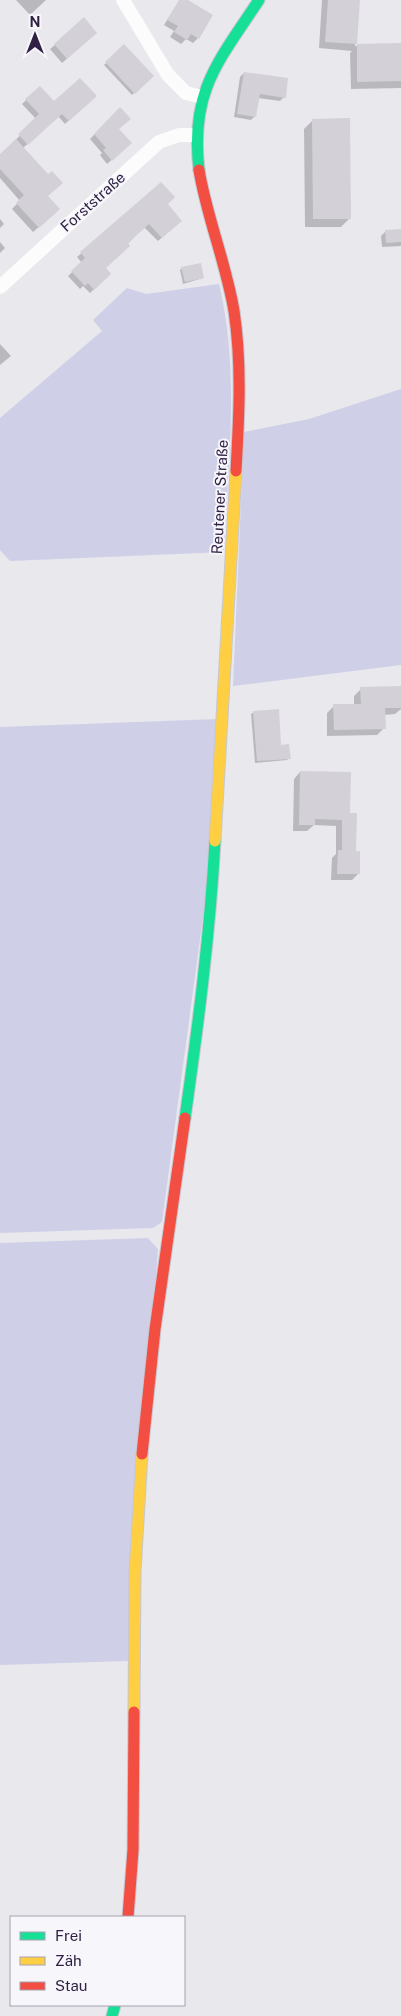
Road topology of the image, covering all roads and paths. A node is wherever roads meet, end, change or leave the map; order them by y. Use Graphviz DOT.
graph roads {
  1 [pos="123,0"];
  2 [pos="259,0"];
  3 [pos="202,97"];
  4 [pos="195,134"];
  5 [pos="0,287"];
  6 [pos="128,1916"];
  1 -- 3 [label="street"];
  2 -- 3 [label="street, Reutener Straße"];
  3 -- 4 [label="street, Reutener Straße"];
  4 -- 5 [label="street, Forststraße"];
  4 -- 6 [label="street, Reutener Straße"];
}
